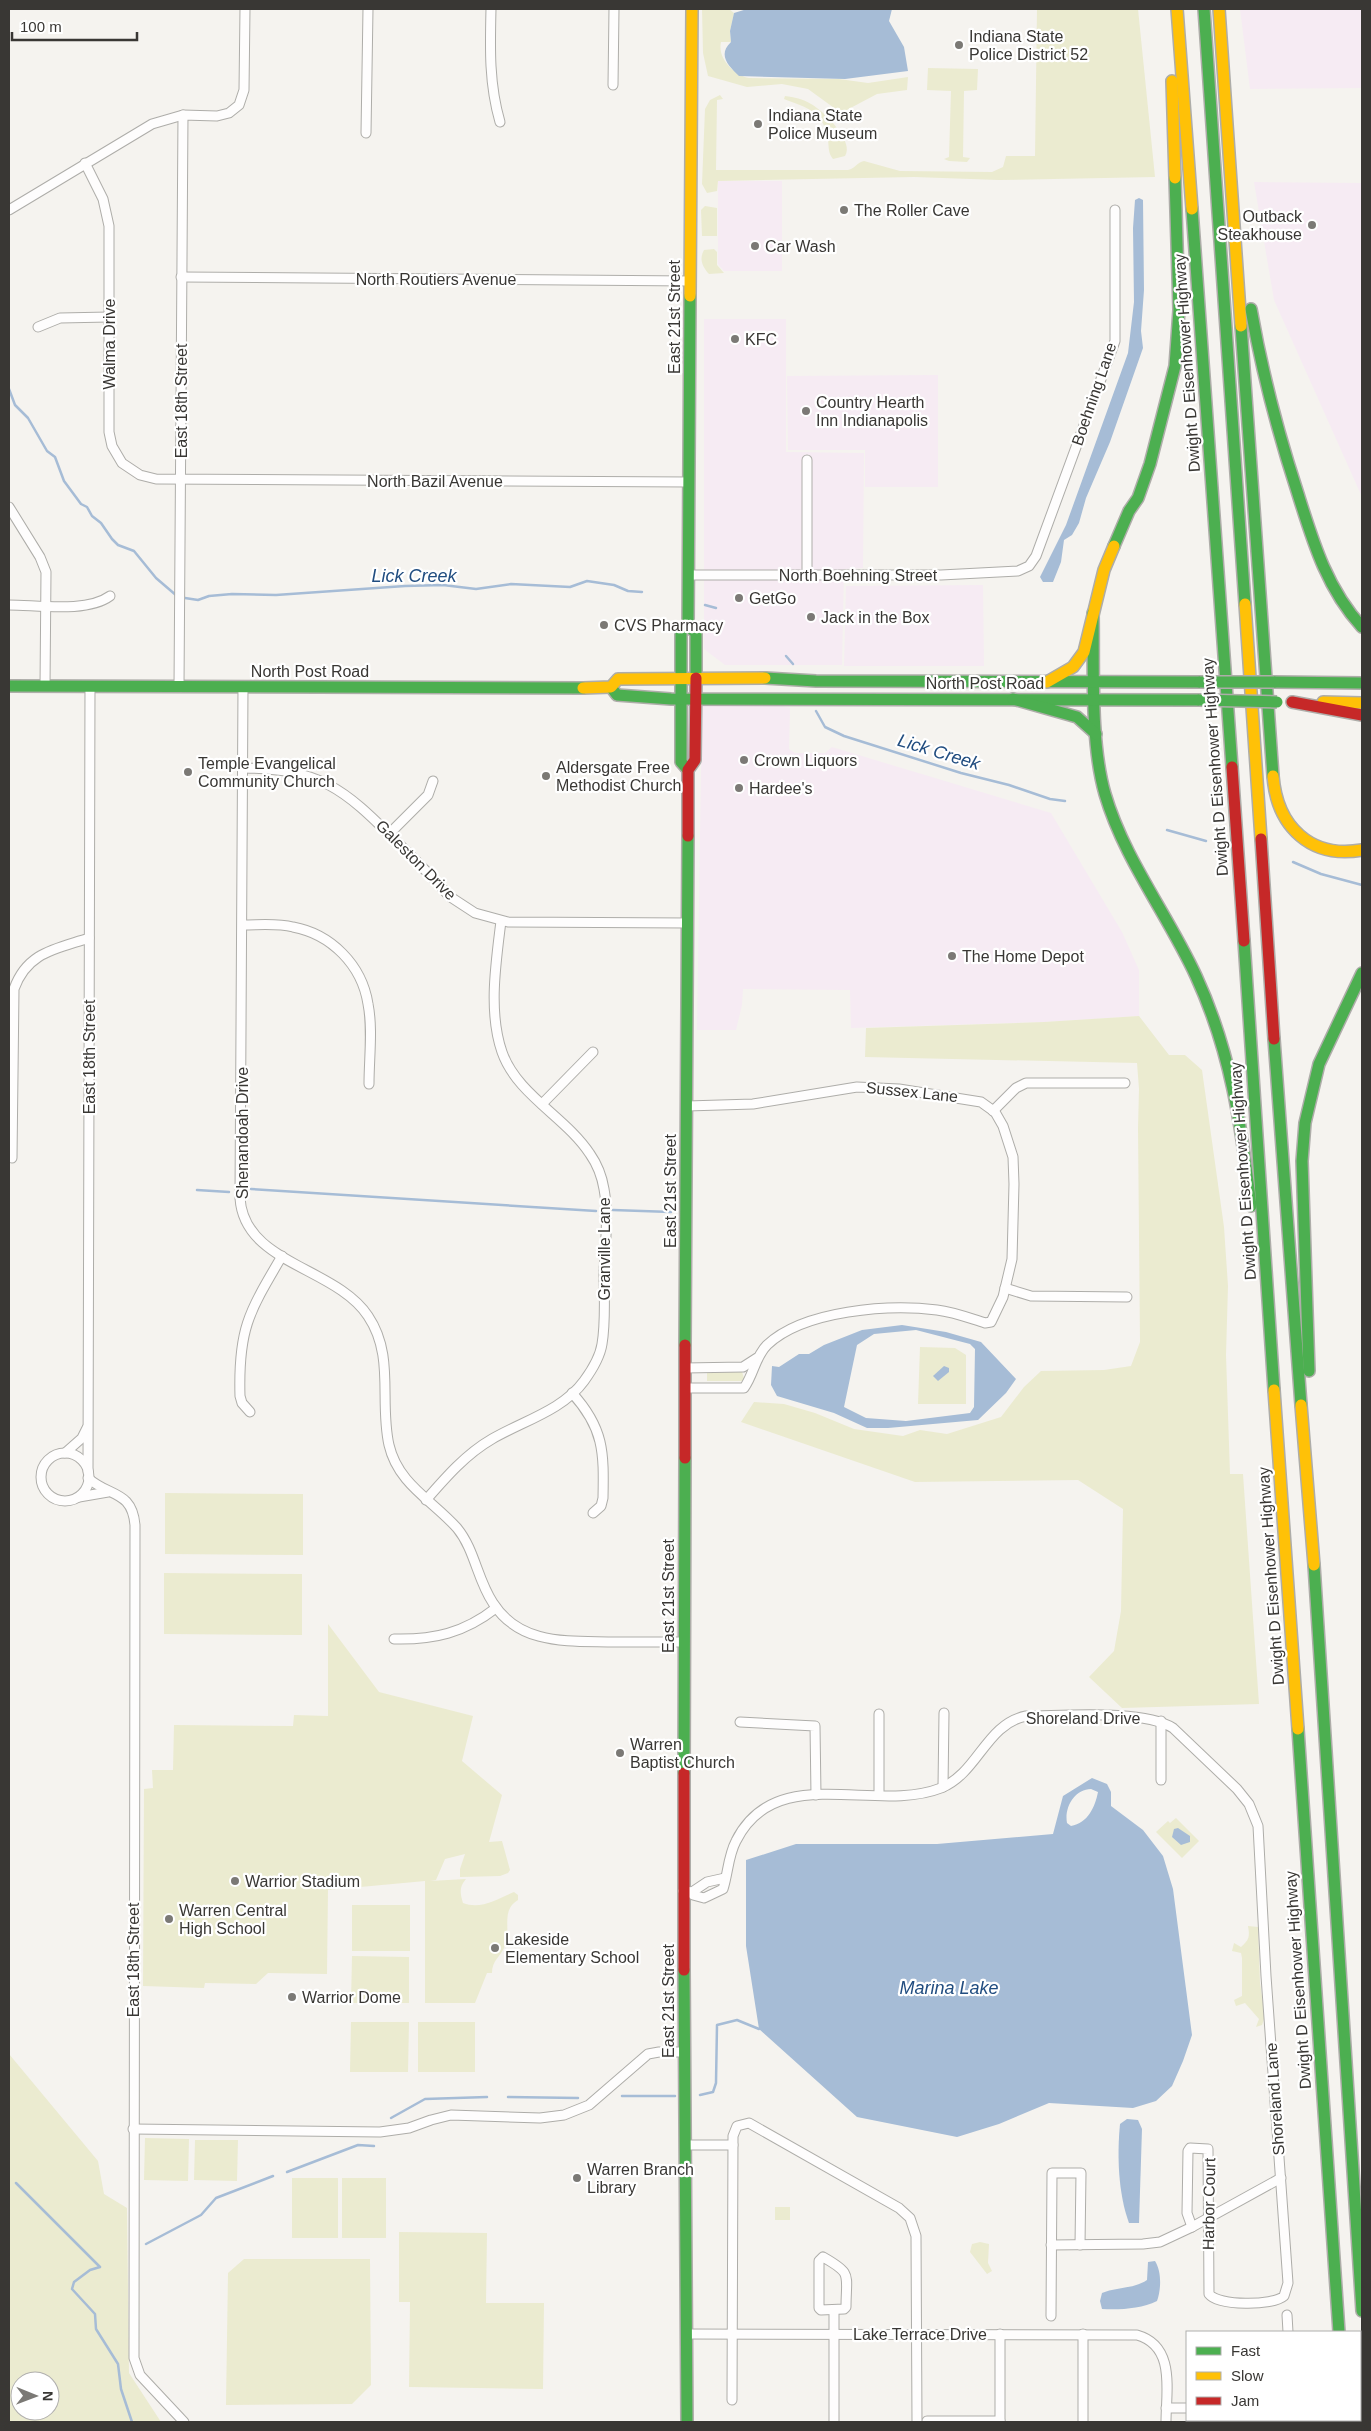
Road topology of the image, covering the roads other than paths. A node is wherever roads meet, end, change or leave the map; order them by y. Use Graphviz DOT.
graph roads {
  1 [pos="245,9"];
  2 [pos="368,9"];
  3 [pos="491,9"];
  4 [pos="614,9"];
  5 [pos="692,9"];
  6 [pos="1168,9"];
  7 [pos="1177,9"];
  8 [pos="1204,9"];
  9 [pos="1219,9"];
  10 [pos="613,85"];
  11 [pos="183,115"];
  12 [pos="500,122"];
  13 [pos="366,132"];
  14 [pos="1230,147"];
  15 [pos="85,163"];
  16 [pos="9,210"];
  17 [pos="1115,210"];
  18 [pos="181,277"];
  19 [pos="690,281"];
  20 [pos="109,317"];
  21 [pos="38,327"];
  22 [pos="807,460"];
  23 [pos="181,479"];
  24 [pos="689,482"];
  25 [pos="9,507"];
  26 [pos="1027,568"];
  27 [pos="688,575"];
  28 [pos="807,575"];
  29 [pos="110,596"];
  30 [pos="9,605"];
  31 [pos="46,605"];
  32 [pos="1093,613"];
  33 [pos="688,626"];
  34 [pos="1362,627"];
  35 [pos="775,678"];
  36 [pos="681,680"];
  37 [pos="695,680"];
  38 [pos="1047,682"];
  39 [pos="1095,682"];
  40 [pos="1362,683"];
  41 [pos="9,686"];
  42 [pos="45,686"];
  43 [pos="90,686"];
  44 [pos="179,687"];
  45 [pos="243,687"];
  46 [pos="611,688"];
  47 [pos="681,698"];
  48 [pos="695,699"];
  49 [pos="779,699"];
  50 [pos="1014,699"];
  51 [pos="1096,700"];
  52 [pos="1292,702"];
  53 [pos="1362,703"];
  54 [pos="1362,715"];
  55 [pos="1096,734"];
  56 [pos="243,768"];
  57 [pos="688,770"];
  58 [pos="433,781"];
  59 [pos="389,834"];
  60 [pos="1362,850"];
  61 [pos="502,921"];
  62 [pos="688,923"];
  63 [pos="243,925"];
  64 [pos="89,938"];
  65 [pos="1362,973"];
  66 [pos="593,1052"];
  67 [pos="1125,1083"];
  68 [pos="369,1084"];
  69 [pos="542,1104"];
  70 [pos="686,1106"];
  71 [pos="993,1111"];
  72 [pos="12,1158"];
  73 [pos="282,1256"];
  74 [pos="1005,1288"];
  75 [pos="1127,1297"];
  76 [pos="757,1358"];
  77 [pos="685,1368"];
  78 [pos="685,1388"];
  79 [pos="572,1393"];
  80 [pos="250,1412"];
  81 [pos="87,1428"];
  82 [pos="65,1453"];
  83 [pos="88,1475"];
  84 [pos="110,1492"];
  85 [pos="78,1497"];
  86 [pos="426,1500"];
  87 [pos="593,1513"];
  88 [pos="1283,1515"];
  89 [pos="1316,1595"];
  90 [pos="496,1608"];
  91 [pos="394,1639"];
  92 [pos="684,1642"];
  93 [pos="944,1713"];
  94 [pos="879,1714"];
  95 [pos="1161,1721"];
  96 [pos="740,1722"];
  97 [pos="1161,1780"];
  98 [pos="943,1787"];
  99 [pos="816,1795"];
  100 [pos="879,1795"];
  101 [pos="1258,1826"];
  102 [pos="725,1878"];
  103 [pos="687,1892"];
  104 [pos="684,2052"];
  105 [pos="133,2129"];
  106 [pos="686,2145"];
  107 [pos="733,2145"];
  108 [pos="1281,2178"];
  109 [pos="1208,2218"];
  110 [pos="1192,2227"];
  111 [pos="1051,2245"];
  112 [pos="1080,2245"];
  113 [pos="1212,2298"];
  114 [pos="834,2310"];
  115 [pos="1362,2311"];
  116 [pos="1287,2315"];
  117 [pos="1051,2316"];
  118 [pos="1288,2331"];
  119 [pos="1339,2331"];
  120 [pos="687,2334"];
  121 [pos="733,2334"];
  122 [pos="834,2334"];
  123 [pos="916,2334"];
  124 [pos="1000,2334"];
  125 [pos="1083,2334"];
  126 [pos="732,2400"];
  127 [pos="1166,2408"];
  128 [pos="1186,2408"];
  129 [pos="927,2421"];
  130 [pos="184,2422"];
  131 [pos="687,2422"];
  132 [pos="834,2422"];
  133 [pos="916,2422"];
  134 [pos="1000,2422"];
  135 [pos="1083,2422"];
  136 [pos="1166,2422"];
  1 -- 11 [label="street"];
  2 -- 13 [label="street"];
  3 -- 12 [label="street"];
  4 -- 10 [label="street"];
  5 -- 19 [label="main road, East 21st Street"];
  6 -- 32 [label="main road"];
  7 -- 88 [label="main road, Dwight D Eisenhower Highway"];
  8 -- 89 [label="main road"];
  9 -- 14 [label="main road"];
  11 -- 15 [label="street"];
  11 -- 18 [label="street, East 18th Street"];
  14 -- 34 [label="main road"];
  14 -- 60 [label="main road"];
  15 -- 16 [label="street"];
  15 -- 20 [label="street, Walma Drive"];
  17 -- 26 [label="street, Boehning Lane"];
  18 -- 19 [label="street, North Routiers Avenue"];
  18 -- 23 [label="street, East 18th Street"];
  19 -- 24 [label="main road, East 21st Street"];
  20 -- 21 [label="street"];
  20 -- 23 [label="street, Walma Drive"];
  22 -- 28 [label="street"];
  23 -- 24 [label="street, North Bazil Avenue"];
  23 -- 44 [label="street, East 18th Street"];
  24 -- 27 [label="main road, East 21st Street"];
  25 -- 31 [label="street"];
  26 -- 28 [label="street, North Boehning Street"];
  27 -- 28 [label="street, North Boehning Street"];
  27 -- 33 [label="main road, East 21st Street"];
  29 -- 31 [label="street"];
  30 -- 31 [label="street"];
  31 -- 42 [label="street"];
  32 -- 38 [label="main road"];
  32 -- 39 [label="main road"];
  33 -- 36 [label="main road, East 21st Street"];
  33 -- 37 [label="main road, East 21st Street"];
  35 -- 37 [label="main road, North Post Road"];
  35 -- 38 [label="main road, North Post Road"];
  35 -- 49 [label="main road"];
  36 -- 37 [label="main road, North Post Road"];
  36 -- 46 [label="main road, North Post Road"];
  36 -- 47 [label="main road, East 21st Street"];
  37 -- 48 [label="main road, East 21st Street"];
  38 -- 39 [label="main road, North Post Road"];
  39 -- 40 [label="main road, North Post Road, bridge"];
  39 -- 51 [label="main road"];
  41 -- 42 [label="main road, North Post Road"];
  42 -- 43 [label="main road, North Post Road"];
  43 -- 44 [label="main road, North Post Road"];
  43 -- 64 [label="street, East 18th Street"];
  44 -- 45 [label="main road, North Post Road"];
  45 -- 46 [label="main road, North Post Road"];
  45 -- 56 [label="street, Shenandoah Drive"];
  46 -- 47 [label="main road, North Post Road"];
  47 -- 48 [label="main road, North Post Road"];
  47 -- 57 [label="main road, East 21st Street"];
  48 -- 49 [label="main road, North Post Road"];
  48 -- 57 [label="main road, East 21st Street"];
  49 -- 50 [label="main road, North Post Road"];
  50 -- 51 [label="main road, North Post Road"];
  50 -- 55 [label="main road"];
  51 -- 52 [label="main road, North Post Road, bridge"];
  51 -- 55 [label="main road"];
  52 -- 53 [label="main road, North Post Road"];
  52 -- 54 [label="main road"];
  55 -- 88 [label="main road"];
  56 -- 59 [label="street, Galeston Drive"];
  56 -- 63 [label="street, Shenandoah Drive"];
  57 -- 62 [label="main road, East 21st Street"];
  58 -- 59 [label="street"];
  59 -- 61 [label="street, Galeston Drive"];
  61 -- 62 [label="street, Galeston Drive"];
  61 -- 69 [label="street, Granville Lane"];
  62 -- 70 [label="main road, East 21st Street"];
  63 -- 68 [label="street"];
  63 -- 73 [label="street, Shenandoah Drive"];
  64 -- 72 [label="street"];
  64 -- 81 [label="street, East 18th Street"];
  65 -- 89 [label="main road"];
  66 -- 69 [label="street"];
  67 -- 71 [label="street"];
  69 -- 79 [label="street, Granville Lane"];
  70 -- 71 [label="street, Sussex Lane"];
  70 -- 77 [label="main road, East 21st Street"];
  71 -- 74 [label="street"];
  73 -- 80 [label="street"];
  73 -- 86 [label="street, Shenandoah Drive"];
  74 -- 75 [label="street"];
  74 -- 76 [label="street"];
  76 -- 77 [label="street"];
  76 -- 78 [label="street"];
  77 -- 78 [label="main road, East 21st Street"];
  78 -- 92 [label="main road, East 21st Street"];
  79 -- 86 [label="street, Granville Lane"];
  79 -- 87 [label="street"];
  81 -- 82 [label="street"];
  81 -- 83 [label="street, East 18th Street"];
  82 -- 83 [label="street"];
  82 -- 85 [label="street"];
  83 -- 84 [label="street, East 18th Street"];
  83 -- 85 [label="street"];
  84 -- 85 [label="street"];
  84 -- 105 [label="street, East 18th Street"];
  86 -- 90 [label="street, Shenandoah Drive"];
  88 -- 119 [label="main road, Dwight D Eisenhower Highway"];
  89 -- 115 [label="main road"];
  90 -- 91 [label="street"];
  90 -- 92 [label="street, Shenandoah Drive"];
  92 -- 103 [label="main road, East 21st Street"];
  93 -- 98 [label="street"];
  94 -- 100 [label="street"];
  95 -- 97 [label="street"];
  95 -- 98 [label="street, Shoreland Drive"];
  95 -- 101 [label="street, Shoreland Drive"];
  96 -- 99 [label="street"];
  98 -- 100 [label="street, Shoreland Drive"];
  99 -- 100 [label="street, Shoreland Drive"];
  99 -- 102 [label="street, Shoreland Drive"];
  101 -- 108 [label="street, Shoreland Lane"];
  102 -- 103 [label="street"];
  102 -- 103 [label="street, Shoreland Drive"];
  103 -- 104 [label="main road, East 21st Street"];
  104 -- 105 [label="street"];
  104 -- 106 [label="main road, East 21st Street"];
  105 -- 130 [label="street, East 18th Street"];
  106 -- 107 [label="street"];
  106 -- 120 [label="main road, East 21st Street"];
  107 -- 121 [label="street"];
  107 -- 123 [label="street"];
  108 -- 109 [label="street"];
  108 -- 113 [label="street, Shoreland Lane"];
  109 -- 110 [label="street"];
  109 -- 110 [label="street, Harbor Court"];
  109 -- 113 [label="street, Harbor Court"];
  110 -- 112 [label="street"];
  111 -- 112 [label="street"];
  111 -- 112 [label="street"];
  111 -- 117 [label="street"];
  114 -- 114 [label="street"];
  114 -- 122 [label="street"];
  116 -- 118 [label="street"];
  120 -- 121 [label="street, Lake Terrace Drive"];
  120 -- 131 [label="main road, East 21st Street"];
  121 -- 122 [label="street, Lake Terrace Drive"];
  121 -- 126 [label="street"];
  122 -- 123 [label="street, Lake Terrace Drive"];
  122 -- 132 [label="street"];
  123 -- 124 [label="street, Lake Terrace Drive"];
  123 -- 133 [label="street"];
  124 -- 125 [label="street, Lake Terrace Drive"];
  124 -- 134 [label="street"];
  125 -- 127 [label="street, Lake Terrace Drive"];
  125 -- 135 [label="street"];
  127 -- 128 [label="street"];
  127 -- 136 [label="street"];
  129 -- 134 [label="street"];
}
